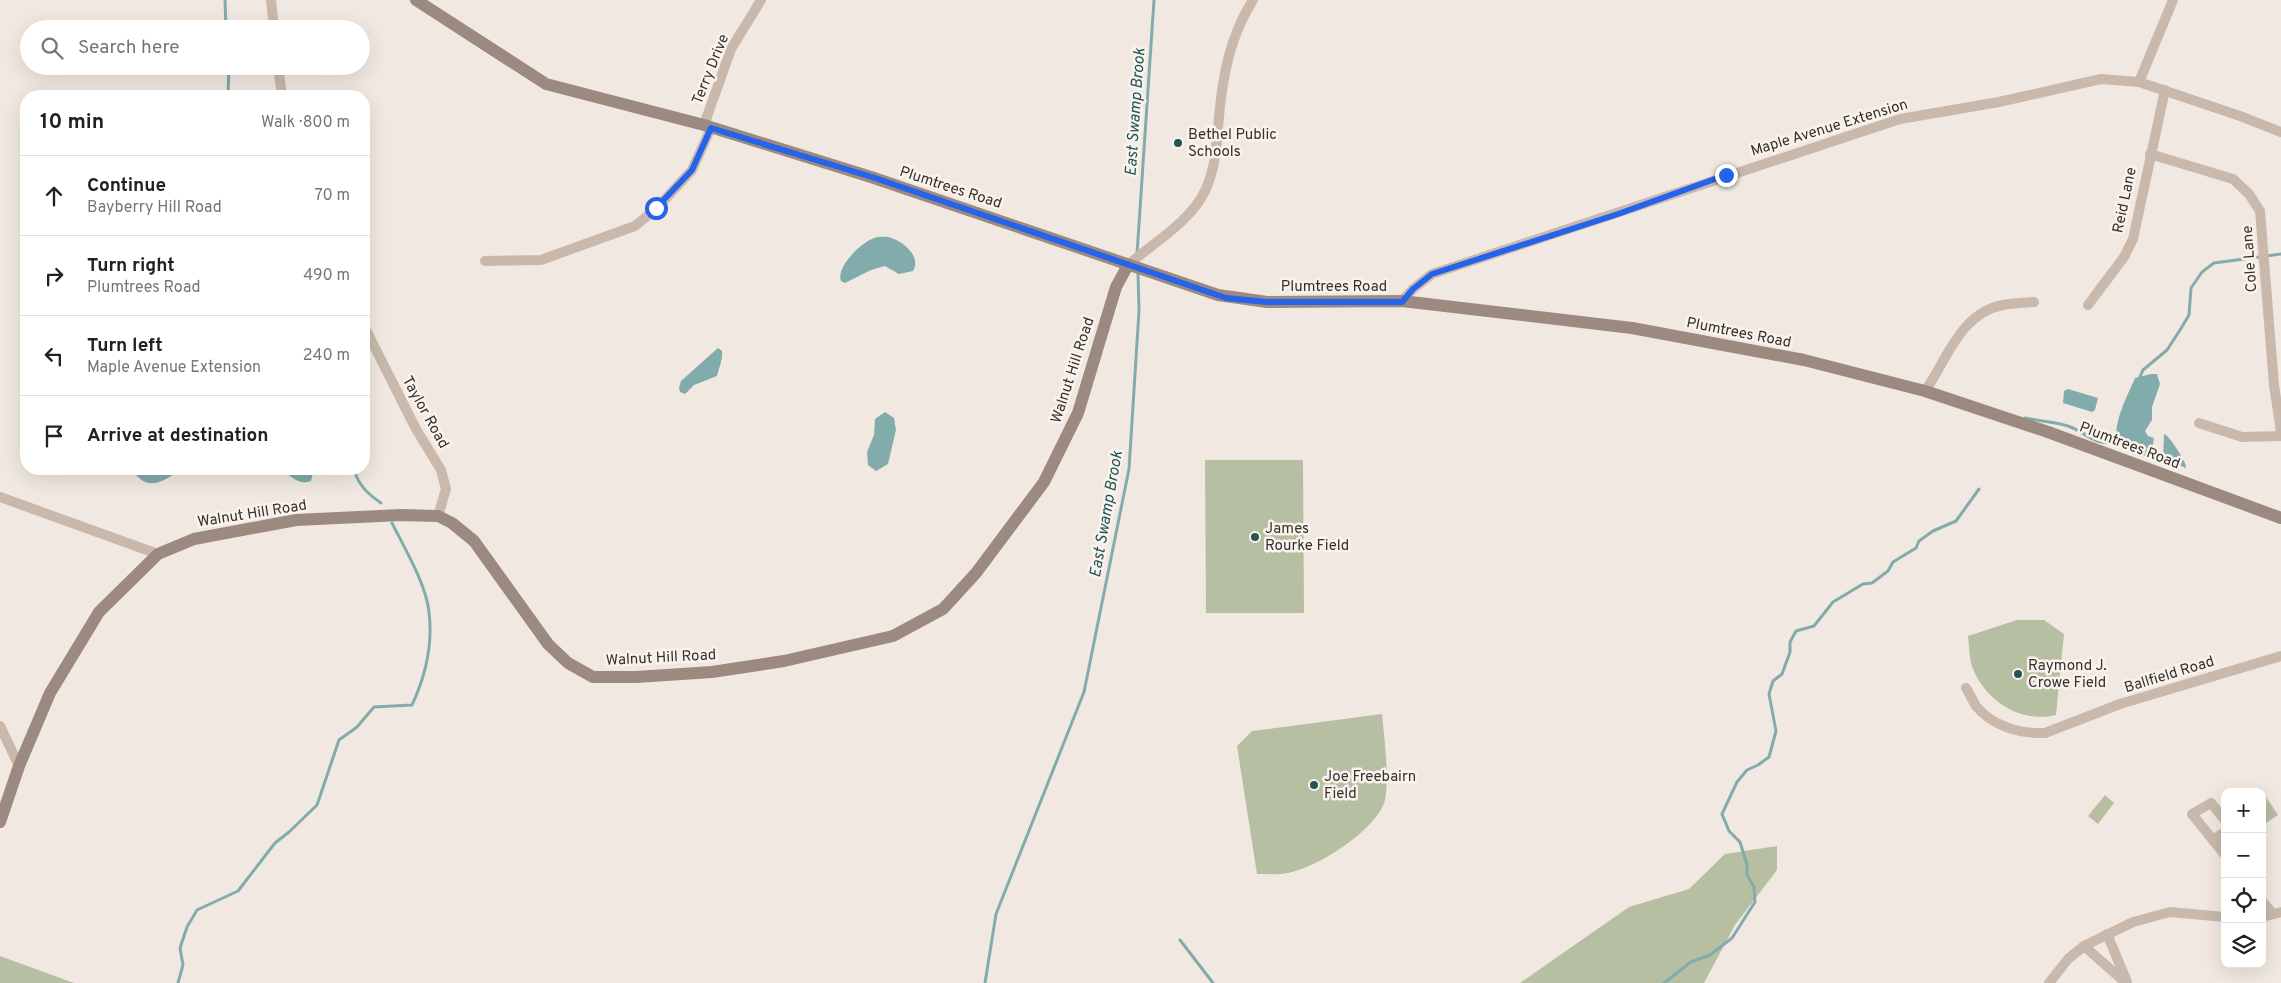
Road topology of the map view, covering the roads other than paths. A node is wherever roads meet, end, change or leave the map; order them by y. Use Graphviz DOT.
graph roads {
  1 [pos="271,0"];
  2 [pos="416,0"];
  3 [pos="761,0"];
  4 [pos="1253,0"];
  5 [pos="2173,0"];
  6 [pos="273,20"];
  7 [pos="279,75"];
  8 [pos="2139,82"];
  9 [pos="281,90"];
  10 [pos="2165,90"];
  11 [pos="708,127"];
  12 [pos="2281,132"];
  13 [pos="2150,154"];
  14 [pos="486,261"];
  15 [pos="1130,264"];
  16 [pos="1402,302"];
  17 [pos="2034,302"];
  18 [pos="2088,305"];
  19 [pos="370,338"];
  20 [pos="1925,391"];
  21 [pos="2199,422"];
  22 [pos="2281,434"];
  23 [pos="0,497"];
  24 [pos="438,516"];
  25 [pos="2281,518"];
  26 [pos="158,554"];
  27 [pos="2281,656"];
  28 [pos="1966,688"];
  29 [pos="0,726"];
  30 [pos="19,766"];
  31 [pos="2221,815"];
  32 [pos="0,822"];
  33 [pos="2223,833"];
  34 [pos="2214,839"];
  35 [pos="2221,849"];
  36 [pos="2266,905"];
  37 [pos="2277,913"];
  38 [pos="2221,917"];
  39 [pos="2107,934"];
  40 [pos="2084,946"];
  41 [pos="2049,983"];
  42 [pos="2127,983"];
  1 -- 6 [label="street"];
  2 -- 11 [label="main road, Plumtrees Road"];
  3 -- 11 [label="street, Terry Drive"];
  4 -- 15 [label="street"];
  5 -- 8 [label="street"];
  7 -- 9 [label="street"];
  8 -- 10 [label="street, Maple Avenue Extension"];
  8 -- 16 [label="street, Maple Avenue Extension"];
  10 -- 12 [label="street, Maple Avenue Extension"];
  10 -- 13 [label="street, Reid Lane"];
  11 -- 14 [label="street, Terry Drive"];
  11 -- 15 [label="main road, Plumtrees Road"];
  13 -- 18 [label="street, Reid Lane"];
  13 -- 22 [label="street, Cole Lane"];
  15 -- 16 [label="main road, Plumtrees Road"];
  15 -- 24 [label="main road, Walnut Hill Road"];
  16 -- 20 [label="main road, Plumtrees Road"];
  17 -- 20 [label="street"];
  19 -- 24 [label="street, Taylor Road"];
  20 -- 25 [label="main road, Plumtrees Road"];
  21 -- 22 [label="street"];
  23 -- 26 [label="street"];
  24 -- 26 [label="main road, Walnut Hill Road"];
  26 -- 30 [label="main road"];
  27 -- 28 [label="street, Ballfield Road"];
  29 -- 30 [label="street"];
  30 -- 32 [label="main road"];
  31 -- 34 [label="street"];
  33 -- 34 [label="street"];
  34 -- 35 [label="street"];
  36 -- 37 [label="street"];
  38 -- 39 [label="street"];
  39 -- 40 [label="street"];
  39 -- 42 [label="street"];
  40 -- 41 [label="street"];
  40 -- 42 [label="street"];
}
